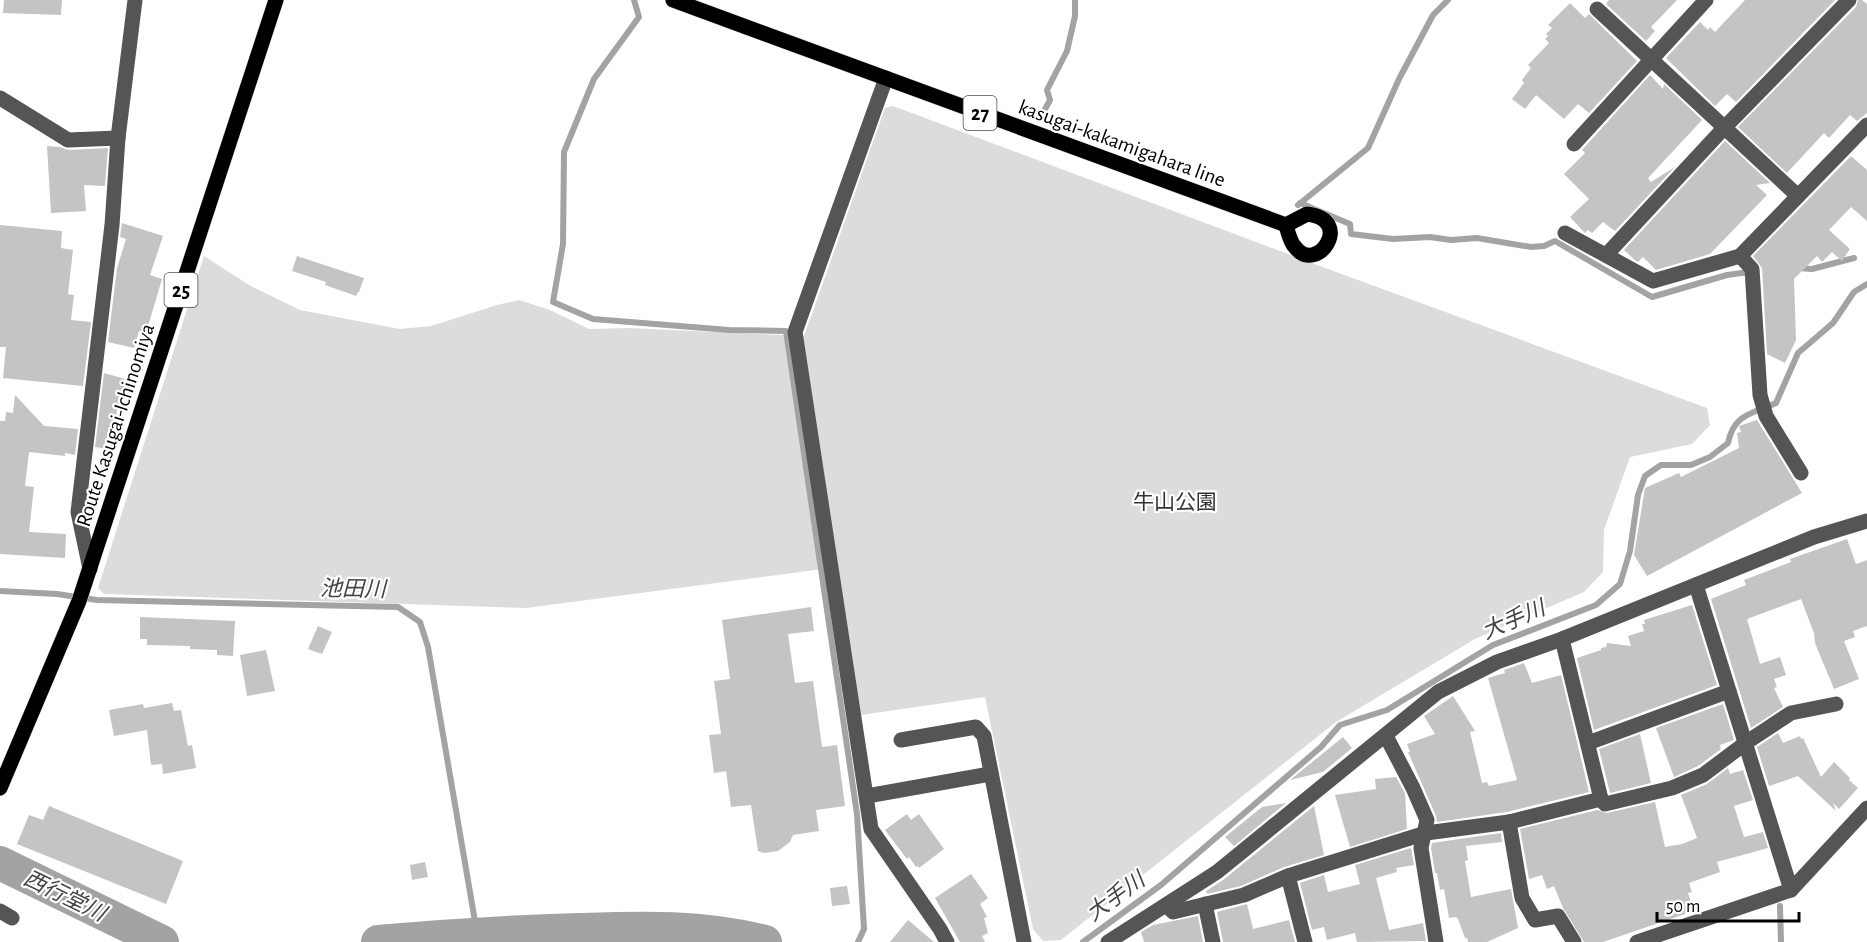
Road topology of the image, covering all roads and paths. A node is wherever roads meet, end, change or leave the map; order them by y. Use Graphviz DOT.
graph roads {
  1 [pos="135,0"];
  2 [pos="276,0"];
  3 [pos="674,0"];
  4 [pos="1706,0"];
  5 [pos="1849,0"];
  6 [pos="1597,9"];
  7 [pos="1652,60"];
  8 [pos="886,78"];
  9 [pos="0,98"];
  10 [pos="1724,128"];
  11 [pos="1865,131"];
  12 [pos="118,138"];
  13 [pos="1574,144"];
  14 [pos="1798,196"];
  15 [pos="1286,225"];
  16 [pos="1565,233"];
  17 [pos="1607,254"];
  18 [pos="1740,256"];
  19 [pos="1801,473"];
  20 [pos="1866,524"];
  21 [pos="88,574"];
  22 [pos="1696,585"];
  23 [pos="1562,639"];
  24 [pos="1729,691"];
  25 [pos="1836,704"];
  26 [pos="1386,736"];
  27 [pos="901,740"];
  28 [pos="1746,742"];
  29 [pos="1588,743"];
  30 [pos="990,774"];
  31 [pos="0,788"];
  32 [pos="867,796"];
  33 [pos="1601,799"];
  34 [pos="1867,808"];
  35 [pos="1509,822"];
  36 [pos="1426,833"];
  37 [pos="1288,876"];
  38 [pos="1791,890"];
  39 [pos="1205,904"];
  40 [pos="1166,905"];
  41 [pos="947,942"];
  42 [pos="1024,942"];
  43 [pos="1108,942"];
  44 [pos="1213,942"];
  45 [pos="1305,942"];
  46 [pos="1436,942"];
  47 [pos="1574,942"];
  48 [pos="1637,942"];
  1 -- 12 [label="street"];
  2 -- 21 [label="main road, Route Kasugai-Ichinomiya / 25"];
  3 -- 8 [label="main road, kasugai-kakamigahara line / 27"];
  4 -- 7 [label="street"];
  5 -- 10 [label="street"];
  6 -- 7 [label="street"];
  7 -- 10 [label="street"];
  7 -- 13 [label="street"];
  8 -- 15 [label="main road, kasugai-kakamigahara line / 27"];
  8 -- 32 [label="street"];
  9 -- 12 [label="street"];
  10 -- 14 [label="street"];
  10 -- 17 [label="street"];
  11 -- 14 [label="street"];
  12 -- 21 [label="street"];
  14 -- 18 [label="street"];
  16 -- 17 [label="street"];
  17 -- 18 [label="street"];
  18 -- 19 [label="street"];
  20 -- 22 [label="street"];
  21 -- 31 [label="main road, Route Kasugai-Ichinomiya / 25"];
  22 -- 23 [label="street"];
  22 -- 24 [label="street"];
  23 -- 26 [label="street"];
  23 -- 29 [label="street"];
  24 -- 28 [label="street"];
  24 -- 29 [label="street"];
  25 -- 28 [label="street"];
  26 -- 36 [label="street"];
  26 -- 40 [label="street"];
  27 -- 30 [label="street"];
  28 -- 33 [label="street"];
  28 -- 38 [label="street"];
  29 -- 33 [label="street"];
  30 -- 32 [label="street"];
  30 -- 42 [label="street"];
  32 -- 41 [label="street"];
  33 -- 35 [label="street"];
  34 -- 38 [label="street"];
  35 -- 36 [label="street"];
  35 -- 47 [label="street"];
  36 -- 37 [label="street"];
  36 -- 46 [label="street"];
  37 -- 39 [label="street"];
  37 -- 45 [label="street"];
  38 -- 48 [label="street"];
  39 -- 40 [label="street"];
  39 -- 44 [label="street"];
  40 -- 43 [label="street"];
}
